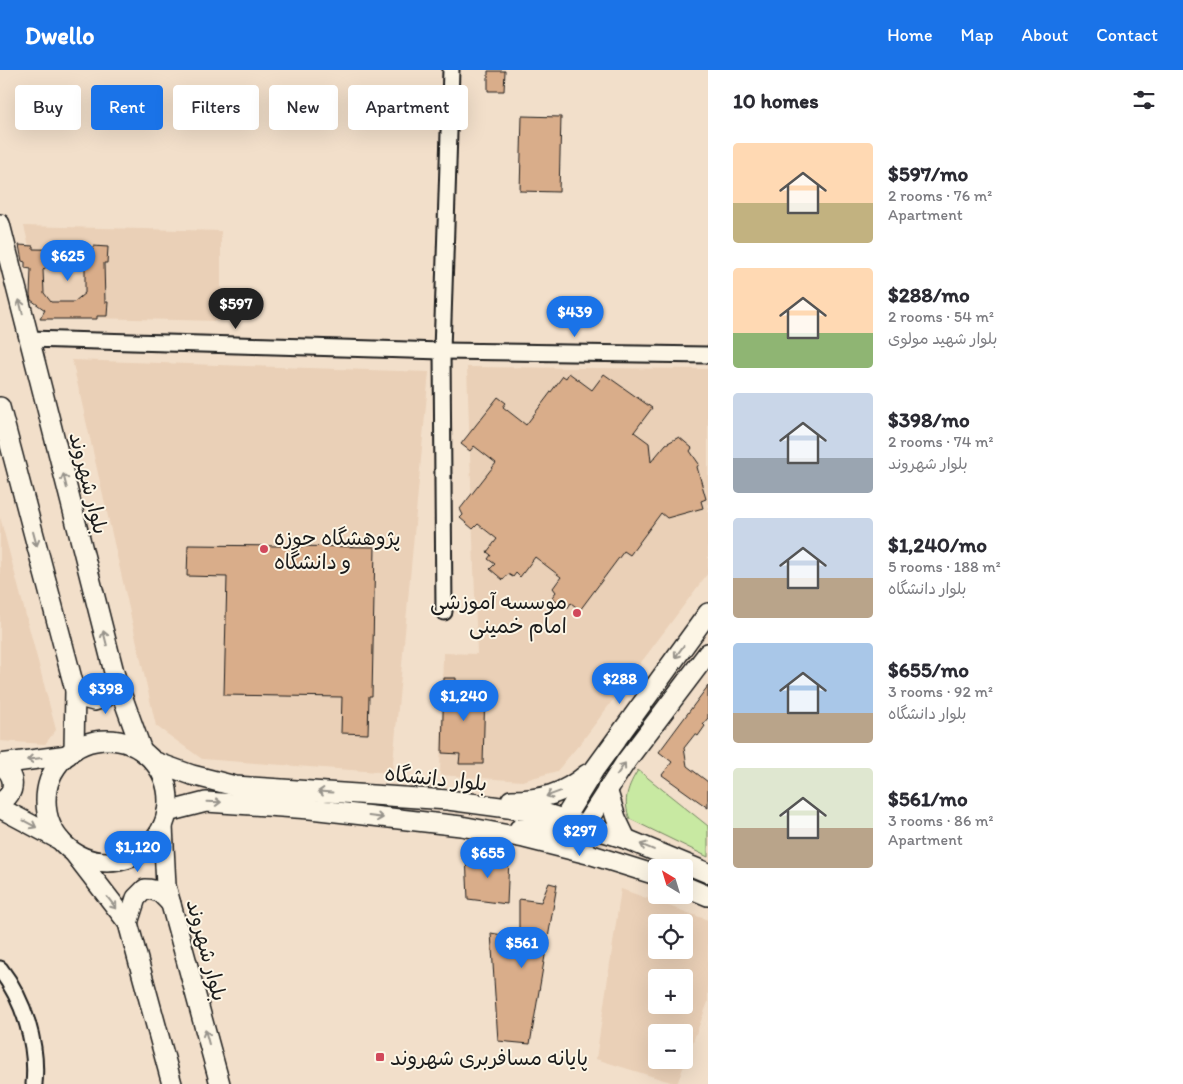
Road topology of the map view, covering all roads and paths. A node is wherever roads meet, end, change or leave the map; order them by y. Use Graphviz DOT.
graph roads {
  1 [pos="451,70"];
  2 [pos="0,224"];
  3 [pos="29,339"];
  4 [pos="442,351"];
  5 [pos="708,355"];
  6 [pos="0,407"];
  7 [pos="444,612"];
  8 [pos="708,613"];
  9 [pos="708,652"];
  10 [pos="115,676"];
  11 [pos="75,690"];
  12 [pos="71,753"];
  13 [pos="148,756"];
  14 [pos="0,765"];
  15 [pos="594,770"];
  16 [pos="580,792"];
  17 [pos="604,794"];
  18 [pos="448,800"];
  19 [pos="0,802"];
  20 [pos="0,808"];
  21 [pos="165,819"];
  22 [pos="573,824"];
  23 [pos="484,831"];
  24 [pos="626,838"];
  25 [pos="66,845"];
  26 [pos="630,866"];
  27 [pos="648,872"];
  28 [pos="708,873"];
  29 [pos="693,890"];
  30 [pos="708,896"];
  31 [pos="171,904"];
  32 [pos="128,923"];
  33 [pos="0,969"];
  34 [pos="34,1084"];
  35 [pos="172,1084"];
  36 [pos="220,1084"];
  1 -- 4 [label="street"];
  3 -- 2 [label="main road, بلوار شهروند, one-way"];
  3 -- 4 [label="street"];
  10 -- 3 [label="main road, بلوار شهروند, one-way"];
  4 -- 5 [label="street"];
  4 -- 7 [label="street"];
  6 -- 11 [label="main road, one-way"];
  8 -- 15 [label="main road, one-way"];
  17 -- 9 [label="main road, one-way"];
  10 -- 11 [label="main road"];
  10 -- 13 [label="main road, بلوار شهروند"];
  11 -- 12 [label="main road"];
  12 -- 13 [label="main road"];
  12 -- 14 [label="main road, one-way"];
  12 -- 25 [label="main road"];
  18 -- 13 [label="main road, بلوار دانشگاه, one-way"];
  13 -- 21 [label="main road"];
  14 -- 19 [label="main road"];
  15 -- 16 [label="main road"];
  15 -- 18 [label="main road, one-way"];
  16 -- 17 [label="main road"];
  16 -- 22 [label="main road"];
  17 -- 22 [label="main road"];
  17 -- 24 [label="main road"];
  18 -- 22 [label="main road, بلوار دانشگاه"];
  20 -- 25 [label="main road, one-way"];
  21 -- 23 [label="main road, one-way"];
  21 -- 25 [label="main road"];
  21 -- 31 [label="main road, بلوار شهروند"];
  22 -- 23 [label="main road"];
  22 -- 24 [label="main road, بلوار دانشگاه"];
  22 -- 26 [label="main road"];
  23 -- 26 [label="main road"];
  28 -- 24 [label="main road, بلوار دانشگاه, one-way"];
  25 -- 32 [label="main road, one-way"];
  26 -- 27 [label="main road"];
  29 -- 30 [label="main road"];
  31 -- 32 [label="main road"];
  36 -- 31 [label="main road, بلوار شهروند, one-way"];
  32 -- 35 [label="main road"];
  33 -- 34 [label="street"];
}
